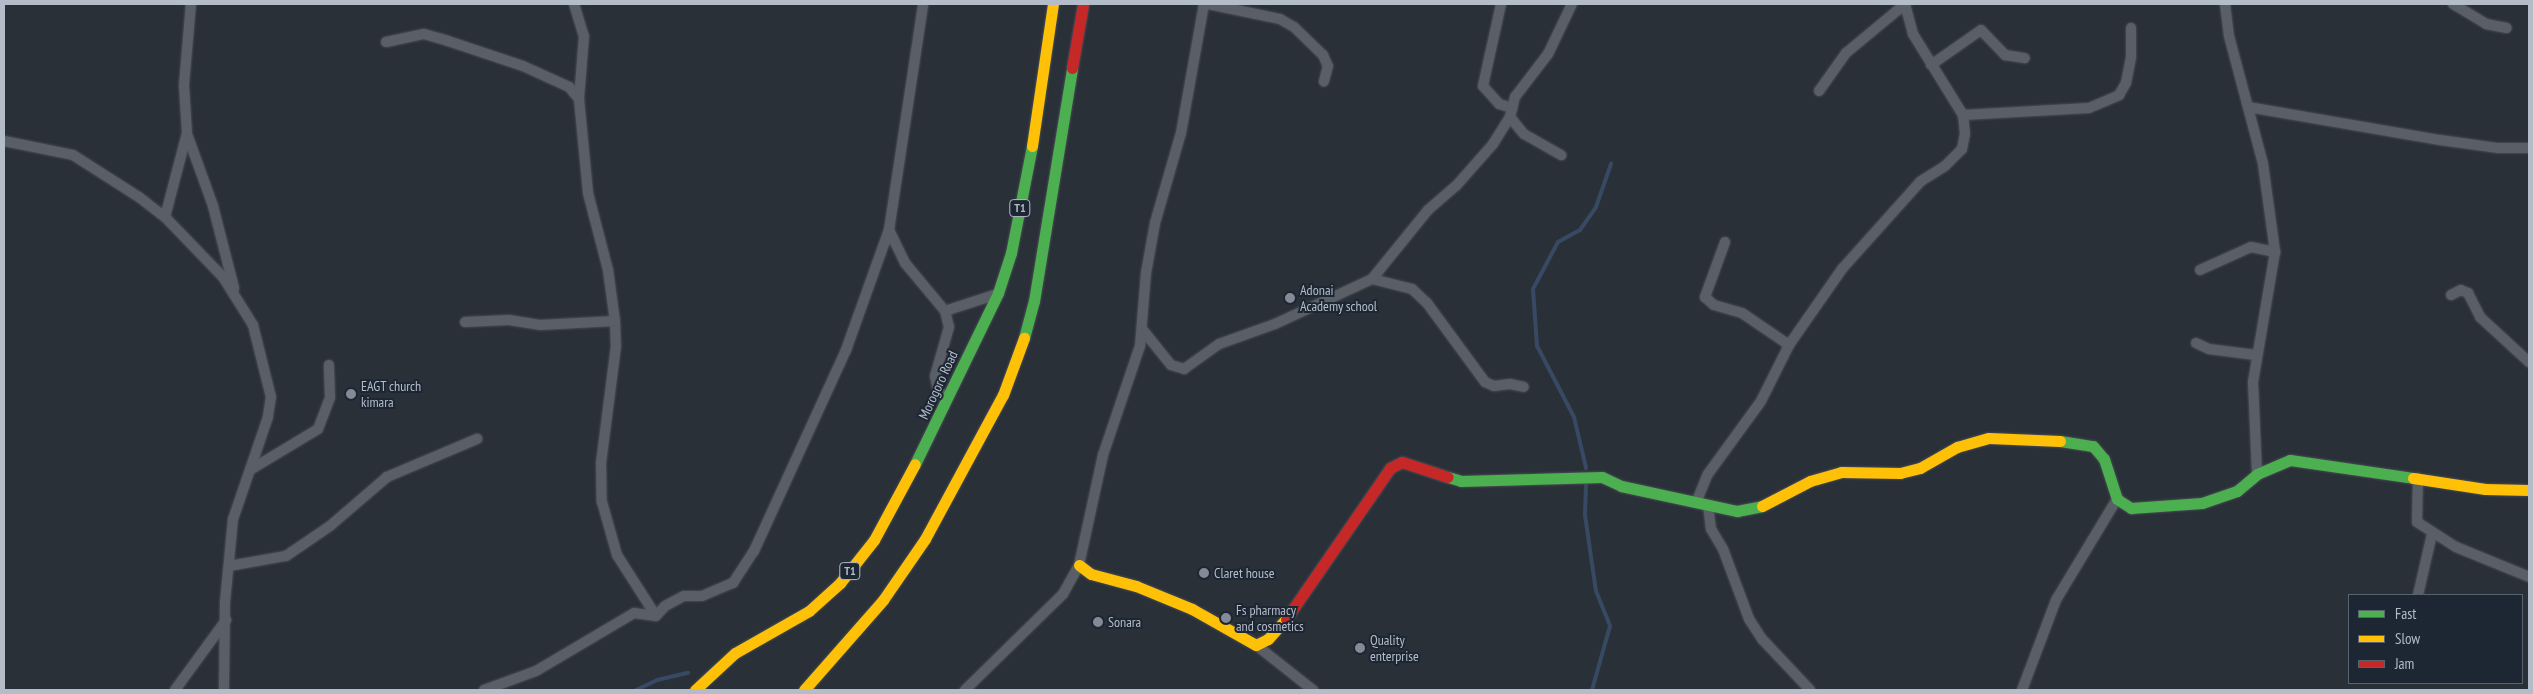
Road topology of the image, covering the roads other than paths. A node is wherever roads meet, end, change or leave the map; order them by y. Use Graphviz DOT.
graph roads {
  1 [pos="190,4"];
  2 [pos="574,4"];
  3 [pos="923,4"];
  4 [pos="1053,4"];
  5 [pos="1083,4"];
  6 [pos="1204,4"];
  7 [pos="1208,4"];
  8 [pos="1501,4"];
  9 [pos="1572,4"];
  10 [pos="1905,4"];
  11 [pos="2225,4"];
  12 [pos="2453,4"];
  13 [pos="2130,28"];
  14 [pos="2507,28"];
  15 [pos="386,42"];
  16 [pos="2025,58"];
  17 [pos="1931,65"];
  18 [pos="1324,81"];
  19 [pos="1820,91"];
  20 [pos="579,99"];
  21 [pos="2248,107"];
  22 [pos="1963,115"];
  23 [pos="1509,117"];
  24 [pos="187,133"];
  25 [pos="4,141"];
  26 [pos="2529,148"];
  27 [pos="1561,155"];
  28 [pos="165,217"];
  29 [pos="889,230"];
  30 [pos="1725,242"];
  31 [pos="2275,252"];
  32 [pos="2200,270"];
  33 [pos="1372,279"];
  34 [pos="235,291"];
  35 [pos="998,294"];
  36 [pos="2451,295"];
  37 [pos="945,311"];
  38 [pos="615,321"];
  39 [pos="465,322"];
  40 [pos="1142,329"];
  41 [pos="2196,343"];
  42 [pos="1789,345"];
  43 [pos="2256,355"];
  44 [pos="2529,362"];
  45 [pos="328,365"];
  46 [pos="1524,387"];
  47 [pos="947,400"];
  48 [pos="477,438"];
  49 [pos="249,471"];
  50 [pos="2257,474"];
  51 [pos="2418,478"];
  52 [pos="2529,490"];
  53 [pos="2117,499"];
  54 [pos="1696,503"];
  55 [pos="1708,505"];
  56 [pos="2432,534"];
  57 [pos="1079,565"];
  58 [pos="229,566"];
  59 [pos="2529,577"];
  60 [pos="2418,594"];
  61 [pos="656,616"];
  62 [pos="226,620"];
  63 [pos="1256,645"];
  64 [pos="175,690"];
  65 [pos="224,690"];
  66 [pos="484,690"];
  67 [pos="695,690"];
  68 [pos="804,690"];
  69 [pos="965,690"];
  70 [pos="1313,690"];
  71 [pos="1810,690"];
  72 [pos="2022,690"];
  1 -- 24 [label="street"];
  2 -- 20 [label="street"];
  3 -- 29 [label="street"];
  4 -- 35 [label="main road, Morogoro Road / T1"];
  5 -- 68 [label="main road, T1"];
  6 -- 40 [label="street"];
  7 -- 18 [label="street"];
  8 -- 23 [label="street"];
  9 -- 23 [label="street"];
  10 -- 17 [label="street"];
  10 -- 19 [label="street"];
  11 -- 21 [label="street"];
  12 -- 14 [label="street"];
  13 -- 22 [label="street"];
  15 -- 20 [label="street"];
  16 -- 17 [label="street"];
  17 -- 22 [label="street"];
  20 -- 38 [label="street"];
  21 -- 26 [label="street"];
  21 -- 31 [label="street"];
  22 -- 42 [label="street"];
  23 -- 27 [label="street"];
  23 -- 33 [label="street"];
  24 -- 28 [label="street"];
  24 -- 34 [label="street"];
  25 -- 28 [label="street"];
  28 -- 34 [label="street"];
  29 -- 37 [label="street"];
  29 -- 61 [label="street"];
  30 -- 42 [label="street"];
  31 -- 32 [label="street"];
  31 -- 43 [label="street"];
  33 -- 40 [label="street"];
  33 -- 46 [label="street"];
  34 -- 49 [label="street"];
  35 -- 37 [label="street"];
  35 -- 47 [label="main road, Morogoro Road / T1"];
  36 -- 44 [label="street"];
  37 -- 47 [label="street"];
  38 -- 39 [label="street"];
  38 -- 61 [label="street"];
  40 -- 57 [label="street"];
  41 -- 43 [label="street"];
  42 -- 54 [label="street"];
  43 -- 50 [label="street"];
  45 -- 49 [label="street"];
  47 -- 67 [label="main road, Morogoro Road / T1"];
  48 -- 58 [label="street"];
  49 -- 58 [label="street"];
  50 -- 51 [label="main road"];
  50 -- 53 [label="main road"];
  51 -- 52 [label="main road"];
  51 -- 56 [label="street"];
  53 -- 55 [label="main road"];
  53 -- 72 [label="street"];
  54 -- 55 [label="main road"];
  54 -- 63 [label="main road"];
  55 -- 71 [label="street"];
  56 -- 59 [label="street"];
  56 -- 60 [label="street"];
  57 -- 63 [label="main road"];
  57 -- 69 [label="street"];
  58 -- 62 [label="street"];
  61 -- 66 [label="street"];
  62 -- 64 [label="street"];
  62 -- 65 [label="street"];
  63 -- 70 [label="street"];
}
